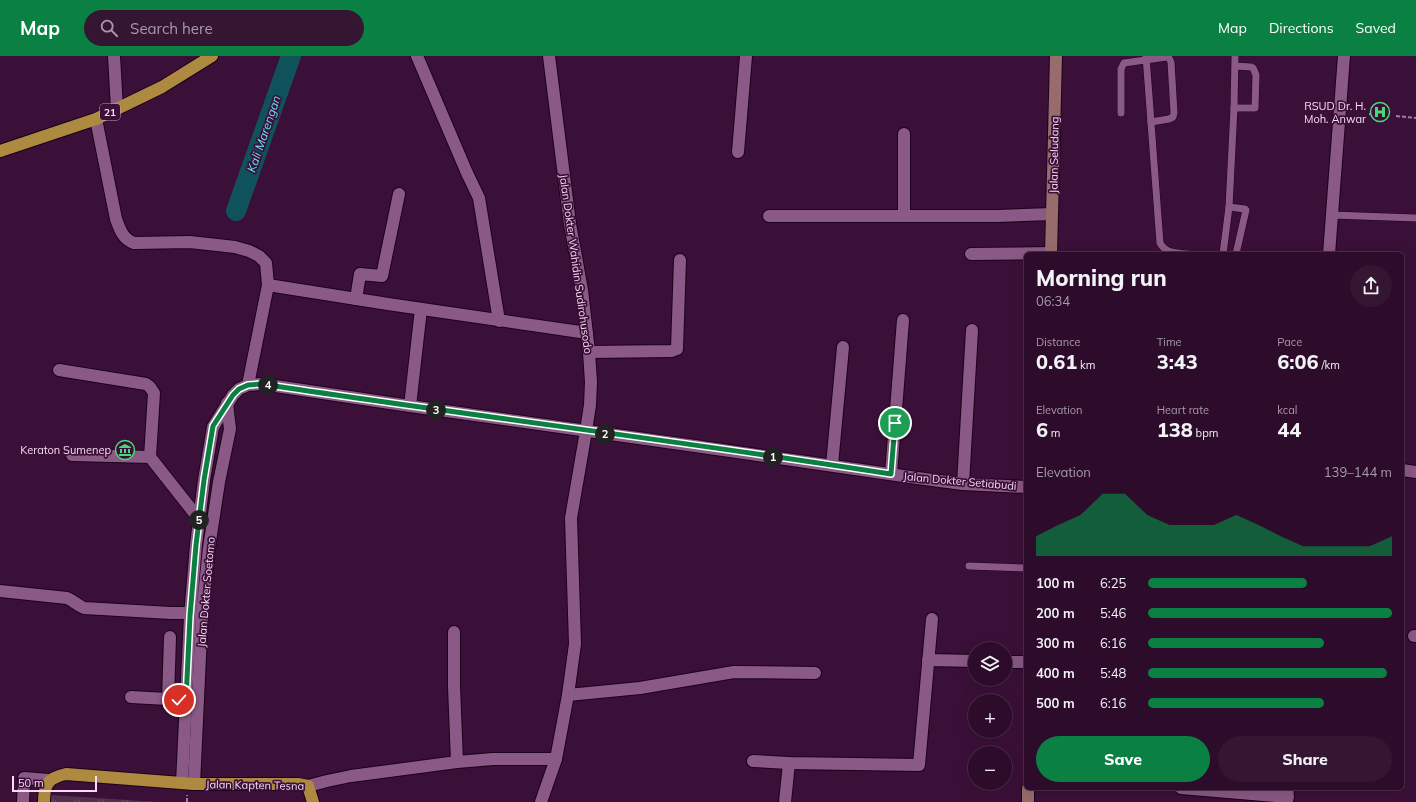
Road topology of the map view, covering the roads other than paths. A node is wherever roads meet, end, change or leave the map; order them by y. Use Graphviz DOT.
graph roads {
  1 [pos="114,56"];
  2 [pos="212,56"];
  3 [pos="417,56"];
  4 [pos="549,56"];
  5 [pos="746,56"];
  6 [pos="1056,56"];
  7 [pos="1235,56"];
  8 [pos="1344,56"];
  9 [pos="1146,58"];
  10 [pos="1235,66"];
  11 [pos="1234,108"];
  12 [pos="117,109"];
  13 [pos="1121,113"];
  14 [pos="96,119"];
  15 [pos="1151,122"];
  16 [pos="904,134"];
  17 [pos="0,151"];
  18 [pos="738,152"];
  19 [pos="399,194"];
  20 [pos="1229,207"];
  21 [pos="1052,214"];
  22 [pos="904,215"];
  23 [pos="1332,215"];
  24 [pos="769,216"];
  25 [pos="1416,218"];
  26 [pos="1051,252"];
  27 [pos="1168,252"];
  28 [pos="1223,252"];
  29 [pos="1236,252"];
  30 [pos="1329,252"];
  31 [pos="1024,253"];
  32 [pos="971,254"];
  33 [pos="680,260"];
  34 [pos="268,285"];
  35 [pos="356,299"];
  36 [pos="420,309"];
  37 [pos="903,320"];
  38 [pos="499,321"];
  39 [pos="972,330"];
  40 [pos="587,333"];
  41 [pos="843,347"];
  42 [pos="589,352"];
  43 [pos="59,370"];
  44 [pos="248,385"];
  45 [pos="227,404"];
  46 [pos="410,406"];
  47 [pos="586,431"];
  48 [pos="72,455"];
  49 [pos="150,457"];
  50 [pos="832,465"];
  51 [pos="1404,470"];
  52 [pos="1416,472"];
  53 [pos="891,474"];
  54 [pos="963,484"];
  55 [pos="1024,487"];
  56 [pos="199,519"];
  57 [pos="213,521"];
  58 [pos="969,566"];
  59 [pos="1024,568"];
  60 [pos="0,591"];
  61 [pos="196,613"];
  62 [pos="932,618"];
  63 [pos="454,632"];
  64 [pos="170,637"];
  65 [pos="928,660"];
  66 [pos="968,661"];
  67 [pos="1012,662"];
  68 [pos="1024,662"];
  69 [pos="815,673"];
  70 [pos="568,695"];
  71 [pos="131,697"];
  72 [pos="168,699"];
  73 [pos="186,700"];
  74 [pos="198,701"];
  75 [pos="556,759"];
  76 [pos="753,761"];
  77 [pos="457,762"];
  78 [pos="789,764"];
  79 [pos="49,780"];
  80 [pos="182,783"];
  81 [pos="194,784"];
  82 [pos="308,786"];
  83 [pos="1028,790"];
  84 [pos="1208,790"];
  85 [pos="1288,796"];
  86 [pos="23,802"];
  87 [pos="44,802"];
  88 [pos="313,802"];
  89 [pos="541,802"];
  90 [pos="785,802"];
  91 [pos="1028,802"];
  1 -- 12 [label="street"];
  2 -- 12 [label="highway, 21"];
  3 -- 38 [label="street"];
  4 -- 40 [label="street, Jalan Dokter Wahidin Sudirohusodo"];
  5 -- 18 [label="street"];
  6 -- 21 [label="main road, Jalan Seludang"];
  7 -- 10 [label="lane"];
  8 -- 23 [label="street"];
  9 -- 13 [label="lane"];
  9 -- 15 [label="lane"];
  9 -- 15 [label="lane"];
  10 -- 11 [label="lane"];
  10 -- 11 [label="lane"];
  11 -- 20 [label="lane"];
  12 -- 14 [label="highway, 21"];
  14 -- 17 [label="highway, 21"];
  14 -- 34 [label="street"];
  15 -- 27 [label="lane"];
  16 -- 22 [label="street"];
  19 -- 35 [label="street"];
  20 -- 28 [label="lane"];
  20 -- 29 [label="lane"];
  21 -- 22 [label="street"];
  21 -- 26 [label="main road, Jalan Seludang"];
  22 -- 24 [label="street"];
  23 -- 25 [label="lane"];
  23 -- 30 [label="street"];
  31 -- 32 [label="street"];
  33 -- 42 [label="street"];
  34 -- 35 [label="street"];
  34 -- 44 [label="street"];
  35 -- 36 [label="street"];
  36 -- 38 [label="street"];
  36 -- 46 [label="street"];
  37 -- 53 [label="street"];
  38 -- 40 [label="street"];
  39 -- 54 [label="street"];
  40 -- 42 [label="street, Jalan Dokter Wahidin Sudirohusodo"];
  41 -- 50 [label="street"];
  42 -- 47 [label="street, Jalan Dokter Wahidin Sudirohusodo"];
  43 -- 49 [label="street"];
  44 -- 45 [label="street"];
  44 -- 46 [label="street, Jalan Dokter Setiabudi"];
  45 -- 56 [label="street, Jalan Dokter Soetomo"];
  45 -- 57 [label="street, Jalan Dokter Soetomo"];
  46 -- 47 [label="street, Jalan Dokter Setiabudi"];
  47 -- 50 [label="street, Jalan Dokter Setiabudi"];
  47 -- 70 [label="street, Jalan Dokter Wahidin Sudirohusodo"];
  48 -- 49 [label="street"];
  49 -- 56 [label="street"];
  50 -- 53 [label="street, Jalan Dokter Setiabudi"];
  51 -- 52 [label="street"];
  53 -- 54 [label="street, Jalan Dokter Setiabudi"];
  54 -- 55 [label="street, Jalan Dokter Setiabudi"];
  56 -- 57 [label="street"];
  56 -- 61 [label="street, Jalan Dokter Soetomo"];
  57 -- 61 [label="street, Jalan Dokter Soetomo"];
  58 -- 59 [label="lane"];
  60 -- 61 [label="street"];
  61 -- 73 [label="street, Jalan Dokter Soetomo"];
  61 -- 74 [label="street, Jalan Dokter Soetomo"];
  62 -- 65 [label="street"];
  63 -- 77 [label="street"];
  64 -- 72 [label="street"];
  65 -- 66 [label="street"];
  65 -- 78 [label="street"];
  67 -- 68 [label="street"];
  69 -- 70 [label="street"];
  70 -- 75 [label="street, Jalan Dokter Wahidin Sudirohusodo"];
  71 -- 72 [label="street"];
  72 -- 73 [label="street"];
  73 -- 74 [label="street"];
  73 -- 80 [label="street, Jalan Dokter Soetomo"];
  74 -- 81 [label="street, Jalan Dokter Soetomo"];
  75 -- 77 [label="street, Jalan Kapten Tesna"];
  75 -- 89 [label="street, Jalan Dokter Wahidin Sudirohusodo"];
  76 -- 78 [label="street"];
  77 -- 82 [label="street, Jalan Kapten Tesna"];
  78 -- 90 [label="street"];
  79 -- 80 [label="highway, Jalan Kapten Tesna"];
  79 -- 86 [label="street"];
  79 -- 87 [label="highway"];
  80 -- 81 [label="highway, Jalan Kapten Tesna"];
  81 -- 82 [label="highway, Jalan Kapten Tesna"];
  82 -- 88 [label="highway"];
  83 -- 91 [label="main road"];
  84 -- 85 [label="street"];
}
